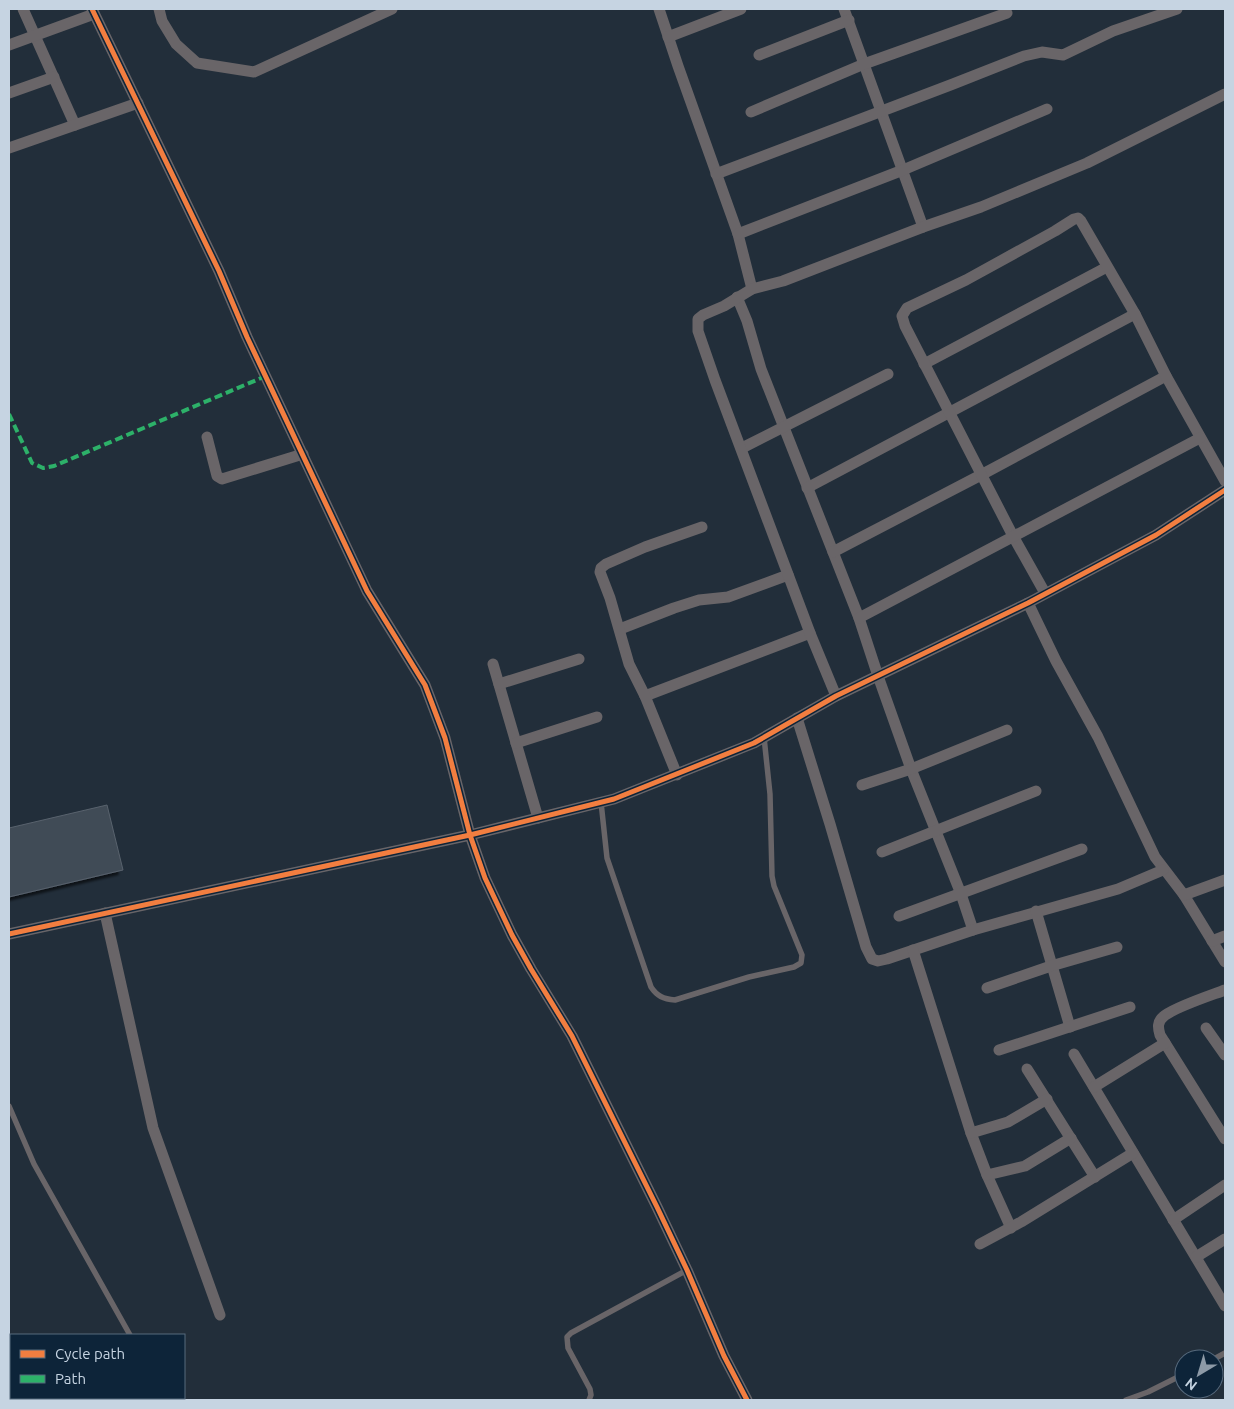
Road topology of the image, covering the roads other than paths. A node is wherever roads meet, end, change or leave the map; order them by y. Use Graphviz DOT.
graph roads {
  1 [pos="23,9"];
  2 [pos="159,9"];
  3 [pos="392,9"];
  4 [pos="659,9"];
  5 [pos="741,9"];
  6 [pos="844,9"];
  7 [pos="1177,9"];
  8 [pos="93,11"];
  9 [pos="1007,13"];
  10 [pos="848,20"];
  11 [pos="35,35"];
  12 [pos="668,37"];
  13 [pos="9,45"];
  14 [pos="759,55"];
  15 [pos="864,64"];
  16 [pos="54,77"];
  17 [pos="9,94"];
  18 [pos="1225,94"];
  19 [pos="138,103"];
  20 [pos="1047,109"];
  21 [pos="882,111"];
  22 [pos="751,112"];
  23 [pos="75,125"];
  24 [pos="9,148"];
  25 [pos="903,170"];
  26 [pos="716,174"];
  27 [pos="923,227"];
  28 [pos="738,234"];
  29 [pos="1107,266"];
  30 [pos="752,289"];
  31 [pos="737,297"];
  32 [pos="1135,314"];
  33 [pos="924,364"];
  34 [pos="888,374"];
  35 [pos="1166,376"];
  36 [pos="949,413"];
  37 [pos="783,427"];
  38 [pos="207,437"];
  39 [pos="1200,438"];
  40 [pos="742,448"];
  41 [pos="303,454"];
  42 [pos="981,475"];
  43 [pos="1225,481"];
  44 [pos="807,488"];
  45 [pos="1225,490"];
  46 [pos="702,527"];
  47 [pos="1013,536"];
  48 [pos="833,552"];
  49 [pos="788,575"];
  50 [pos="1045,593"];
  51 [pos="1028,603"];
  52 [pos="860,618"];
  53 [pos="620,629"];
  54 [pos="810,633"];
  55 [pos="579,659"];
  56 [pos="493,664"];
  57 [pos="878,676"];
  58 [pos="499,684"];
  59 [pos="645,696"];
  60 [pos="836,696"];
  61 [pos="597,717"];
  62 [pos="796,718"];
  63 [pos="1007,730"];
  64 [pos="764,737"];
  65 [pos="516,743"];
  66 [pos="911,769"];
  67 [pos="677,775"];
  68 [pos="862,785"];
  69 [pos="1036,791"];
  70 [pos="601,802"];
  71 [pos="538,818"];
  72 [pos="935,831"];
  73 [pos="470,835"];
  74 [pos="1082,849"];
  75 [pos="882,852"];
  76 [pos="1163,870"];
  77 [pos="1225,880"];
  78 [pos="961,894"];
  79 [pos="1184,895"];
  80 [pos="1036,912"];
  81 [pos="105,913"];
  82 [pos="899,916"];
  83 [pos="973,930"];
  84 [pos="9,934"];
  85 [pos="1225,936"];
  86 [pos="1212,941"];
  87 [pos="1117,947"];
  88 [pos="913,950"];
  89 [pos="1225,962"];
  90 [pos="1051,966"];
  91 [pos="987,988"];
  92 [pos="1225,990"];
  93 [pos="1130,1007"];
  94 [pos="1070,1028"];
  95 [pos="1206,1028"];
  96 [pos="1165,1043"];
  97 [pos="999,1050"];
  98 [pos="1074,1054"];
  99 [pos="1225,1055"];
  100 [pos="1027,1069"];
  101 [pos="1094,1088"];
  102 [pos="1046,1099"];
  103 [pos="9,1106"];
  104 [pos="971,1133"];
  105 [pos="1070,1138"];
  106 [pos="1225,1139"];
  107 [pos="1133,1153"];
  108 [pos="987,1175"];
  109 [pos="1095,1177"];
  110 [pos="1225,1185"];
  111 [pos="1173,1220"];
  112 [pos="1011,1228"];
  113 [pos="1225,1239"];
  114 [pos="980,1244"];
  115 [pos="1196,1257"];
  116 [pos="687,1270"];
  117 [pos="1224,1301"];
  118 [pos="220,1315"];
  119 [pos="129,1334"];
  120 [pos="1174,1379"];
  121 [pos="589,1400"];
  122 [pos="747,1400"];
  123 [pos="1126,1400"];
  1 -- 11 [label="street"];
  2 -- 3 [label="street"];
  4 -- 12 [label="street"];
  5 -- 12 [label="street"];
  6 -- 10 [label="street"];
  7 -- 21 [label="street"];
  8 -- 11 [label="street"];
  8 -- 19 [label="street"];
  9 -- 15 [label="street"];
  10 -- 14 [label="street"];
  10 -- 15 [label="street"];
  11 -- 13 [label="street"];
  11 -- 16 [label="street"];
  12 -- 26 [label="street"];
  15 -- 21 [label="street"];
  15 -- 22 [label="street"];
  16 -- 17 [label="street"];
  16 -- 23 [label="street"];
  18 -- 27 [label="street"];
  19 -- 23 [label="street"];
  19 -- 41 [label="street"];
  20 -- 25 [label="street"];
  21 -- 25 [label="street"];
  21 -- 26 [label="street"];
  23 -- 24 [label="street"];
  25 -- 27 [label="street"];
  25 -- 28 [label="street"];
  26 -- 28 [label="street"];
  27 -- 30 [label="street"];
  28 -- 30 [label="street"];
  29 -- 32 [label="street"];
  29 -- 33 [label="street"];
  29 -- 33 [label="street"];
  30 -- 31 [label="street"];
  31 -- 37 [label="street"];
  31 -- 40 [label="street"];
  32 -- 35 [label="street"];
  32 -- 36 [label="street"];
  33 -- 36 [label="street"];
  34 -- 37 [label="street"];
  35 -- 39 [label="street"];
  35 -- 42 [label="street"];
  36 -- 42 [label="street"];
  36 -- 44 [label="street"];
  37 -- 40 [label="street"];
  37 -- 44 [label="street"];
  38 -- 41 [label="street"];
  39 -- 43 [label="street"];
  39 -- 47 [label="street"];
  40 -- 49 [label="street"];
  41 -- 73 [label="street"];
  42 -- 47 [label="street"];
  42 -- 48 [label="street"];
  44 -- 48 [label="street"];
  45 -- 50 [label="street"];
  46 -- 53 [label="street"];
  47 -- 50 [label="street"];
  47 -- 52 [label="street"];
  48 -- 52 [label="street"];
  49 -- 53 [label="street"];
  49 -- 54 [label="street"];
  50 -- 51 [label="street"];
  51 -- 57 [label="street"];
  51 -- 76 [label="street"];
  52 -- 57 [label="street"];
  53 -- 59 [label="street"];
  54 -- 59 [label="street"];
  54 -- 60 [label="street"];
  55 -- 58 [label="street"];
  56 -- 58 [label="street"];
  57 -- 60 [label="street"];
  57 -- 66 [label="street"];
  58 -- 65 [label="street"];
  59 -- 67 [label="street"];
  60 -- 62 [label="street"];
  61 -- 65 [label="street"];
  62 -- 64 [label="street"];
  62 -- 88 [label="street"];
  63 -- 66 [label="street"];
  64 -- 67 [label="street"];
  64 -- 70 [label="lane"];
  65 -- 71 [label="street"];
  66 -- 68 [label="street"];
  66 -- 72 [label="street"];
  67 -- 70 [label="street"];
  69 -- 72 [label="street"];
  70 -- 71 [label="street"];
  71 -- 73 [label="street"];
  72 -- 75 [label="street"];
  72 -- 78 [label="street"];
  73 -- 81 [label="street"];
  73 -- 116 [label="street"];
  74 -- 78 [label="street"];
  76 -- 79 [label="street"];
  76 -- 80 [label="street"];
  77 -- 79 [label="street"];
  78 -- 82 [label="street"];
  78 -- 83 [label="street"];
  79 -- 86 [label="street"];
  80 -- 83 [label="street"];
  80 -- 90 [label="street"];
  81 -- 84 [label="street"];
  81 -- 118 [label="street"];
  83 -- 88 [label="street"];
  85 -- 86 [label="street"];
  86 -- 89 [label="street"];
  87 -- 90 [label="street"];
  88 -- 104 [label="street"];
  90 -- 91 [label="street"];
  90 -- 94 [label="street"];
  92 -- 96 [label="street"];
  93 -- 94 [label="street"];
  94 -- 97 [label="street"];
  95 -- 99 [label="street"];
  96 -- 101 [label="street"];
  96 -- 106 [label="street"];
  98 -- 101 [label="street"];
  100 -- 102 [label="street"];
  101 -- 107 [label="street"];
  102 -- 104 [label="street"];
  102 -- 105 [label="street"];
  103 -- 119 [label="lane"];
  104 -- 108 [label="street"];
  105 -- 108 [label="street"];
  105 -- 109 [label="street"];
  107 -- 109 [label="street"];
  107 -- 111 [label="street"];
  108 -- 112 [label="street"];
  109 -- 112 [label="street"];
  110 -- 111 [label="street"];
  111 -- 115 [label="street"];
  112 -- 114 [label="street"];
  113 -- 115 [label="street"];
  115 -- 117 [label="street"];
  116 -- 121 [label="lane"];
  116 -- 122 [label="street"];
  120 -- 123 [label="lane"];
}
